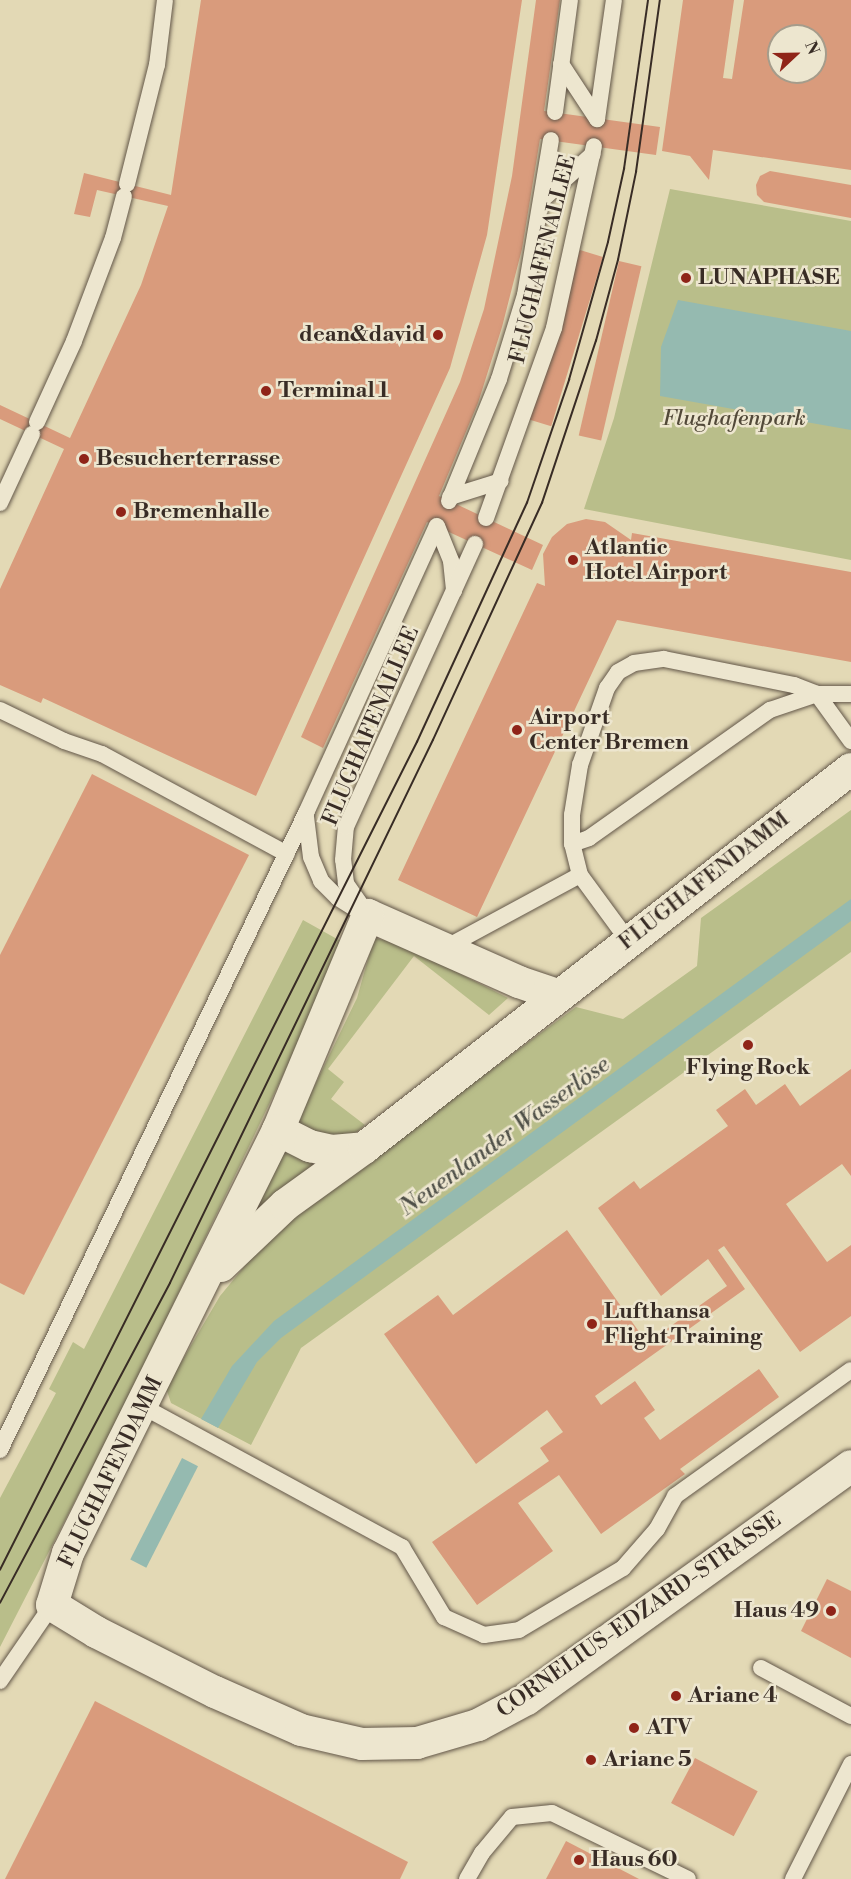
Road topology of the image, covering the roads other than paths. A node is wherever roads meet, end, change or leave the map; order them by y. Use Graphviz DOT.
graph roads {
  1 [pos="165,0"];
  2 [pos="570,0"];
  3 [pos="614,0"];
  4 [pos="561,64"];
  5 [pos="555,112"];
  6 [pos="551,140"];
  7 [pos="544,197"];
  8 [pos="501,481"];
  9 [pos="0,503"];
  10 [pos="486,518"];
  11 [pos="475,544"];
  12 [pos="454,592"];
  13 [pos="817,694"];
  14 [pos="851,694"];
  15 [pos="0,710"];
  16 [pos="851,741"];
  17 [pos="851,768"];
  18 [pos="306,813"];
  19 [pos="572,844"];
  20 [pos="287,854"];
  21 [pos="580,875"];
  22 [pos="368,915"];
  23 [pos="627,939"];
  24 [pos="445,948"];
  25 [pos="557,994"];
  26 [pos="278,1130"];
  27 [pos="364,1148"];
  28 [pos="200,1290"];
  29 [pos="851,1370"];
  30 [pos="142,1406"];
  31 [pos="0,1450"];
  32 [pos="851,1466"];
  33 [pos="52,1605"];
  34 [pos="761,1668"];
  35 [pos="0,1680"];
  36 [pos="851,1716"];
  37 [pos="851,1764"];
  38 [pos="467,1879"];
  39 [pos="688,1879"];
  40 [pos="793,1879"];
  1 -- 9 [label="lane"];
  2 -- 4 [label="lane"];
  3 -- 4 [label="lane"];
  4 -- 5 [label="lane"];
  6 -- 7 [label="lane, FLUGHAFENALLEE"];
  7 -- 8 [label="lane, FLUGHAFENALLEE"];
  7 -- 8 [label="lane, FLUGHAFENALLEE"];
  8 -- 10 [label="lane, FLUGHAFENALLEE"];
  11 -- 12 [label="lane, FLUGHAFENALLEE"];
  12 -- 18 [label="lane, FLUGHAFENALLEE"];
  12 -- 22 [label="lane, FLUGHAFENALLEE"];
  13 -- 14 [label="lane"];
  13 -- 16 [label="lane"];
  13 -- 19 [label="lane"];
  13 -- 19 [label="lane"];
  15 -- 20 [label="lane"];
  17 -- 23 [label="street, FLUGHAFENDAMM"];
  18 -- 20 [label="lane"];
  18 -- 22 [label="lane, FLUGHAFENALLEE"];
  19 -- 21 [label="lane"];
  20 -- 31 [label="lane"];
  21 -- 23 [label="lane"];
  21 -- 24 [label="lane"];
  22 -- 24 [label="street"];
  22 -- 26 [label="street, FLUGHAFENDAMM"];
  23 -- 25 [label="street, FLUGHAFENDAMM"];
  24 -- 25 [label="street"];
  25 -- 27 [label="street, FLUGHAFENDAMM"];
  26 -- 27 [label="street"];
  26 -- 28 [label="street, FLUGHAFENDAMM"];
  27 -- 28 [label="street, FLUGHAFENDAMM"];
  28 -- 30 [label="street, FLUGHAFENDAMM"];
  29 -- 30 [label="lane"];
  30 -- 33 [label="street, FLUGHAFENDAMM"];
  32 -- 33 [label="street, CORNELIUS-EDZARD-STRASSE"];
  33 -- 35 [label="lane, FLUGHAFENDAMM"];
  34 -- 36 [label="lane"];
  37 -- 40 [label="lane"];
  38 -- 39 [label="lane"];
}
